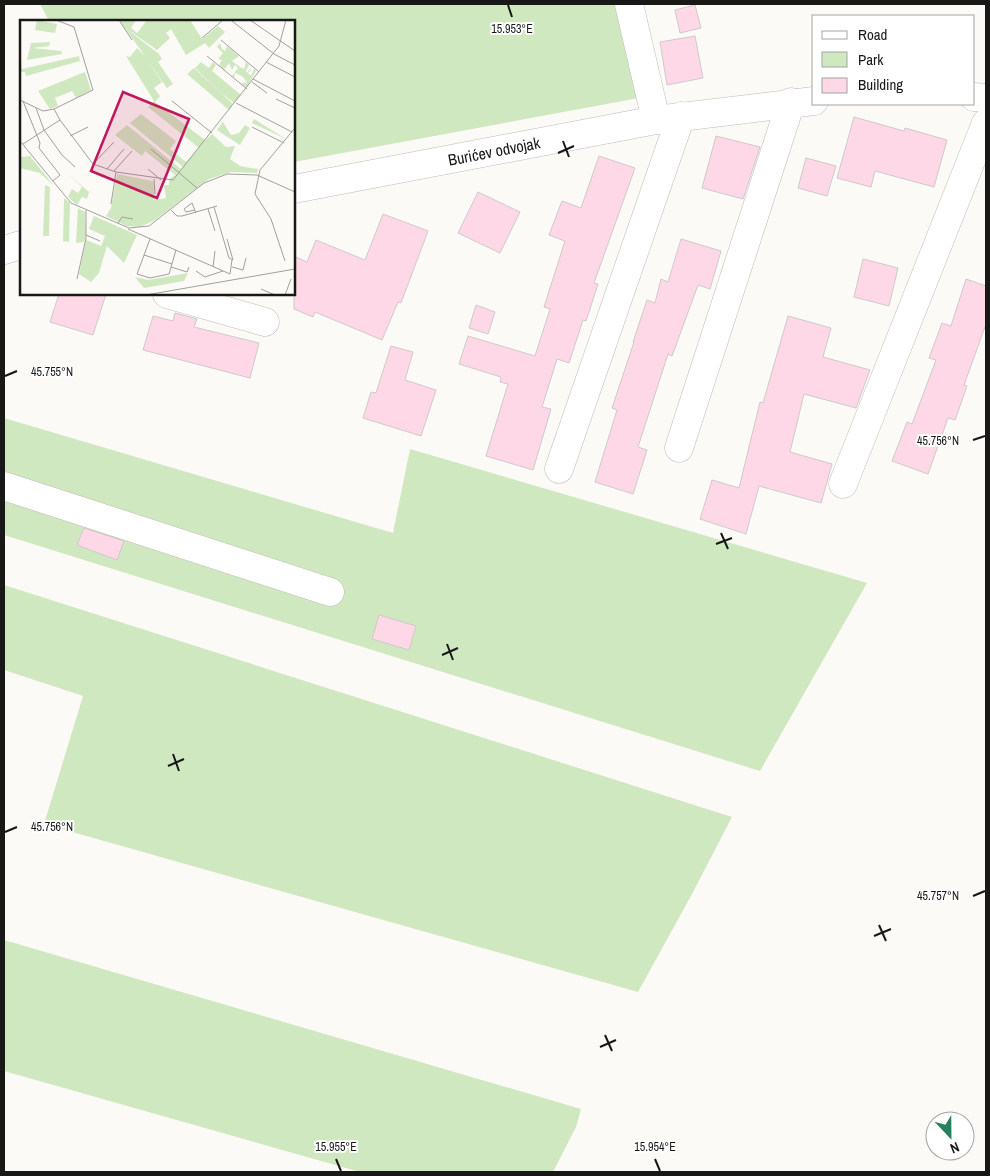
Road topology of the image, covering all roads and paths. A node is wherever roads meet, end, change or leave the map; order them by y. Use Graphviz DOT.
graph roads {
  1 [pos="629,4"];
  2 [pos="803,102"];
  3 [pos="669,118"];
  4 [pos="986,124"];
  5 [pos="295,189"];
  6 [pos="20,245"];
  7 [pos="4,250"];
  8 [pos="170,295"];
  9 [pos="265,322"];
  10 [pos="679,448"];
  11 [pos="559,469"];
  12 [pos="843,484"];
  13 [pos="4,486"];
  14 [pos="330,592"];
  1 -- 3 [label="street"];
  2 -- 3 [label="street, Burićev odvojak"];
  2 -- 10 [label="street"];
  3 -- 5 [label="street, Burićev odvojak"];
  3 -- 11 [label="street"];
  4 -- 12 [label="street"];
  6 -- 7 [label="street"];
  8 -- 9 [label="street"];
  13 -- 14 [label="street"];
}
